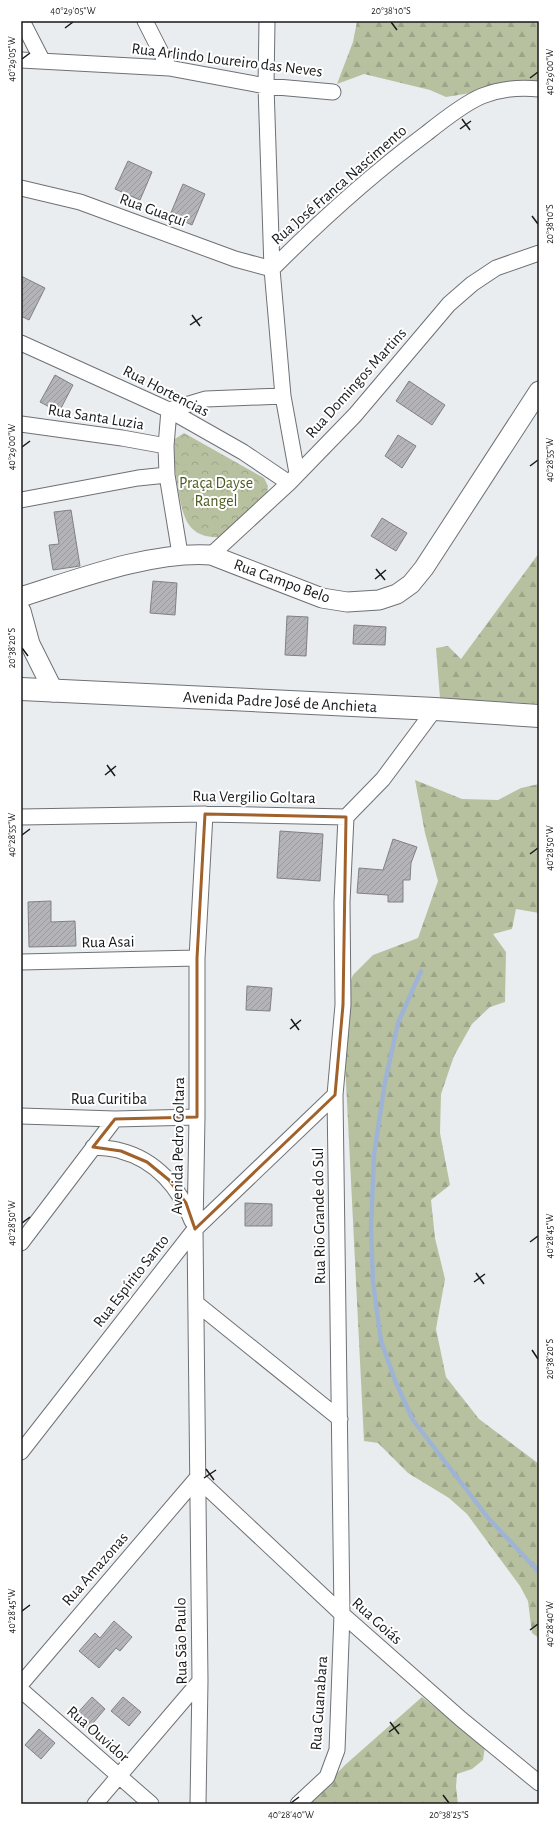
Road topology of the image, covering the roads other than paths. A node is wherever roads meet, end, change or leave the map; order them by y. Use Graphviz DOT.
graph roads {
  1 [pos="22,21"];
  2 [pos="145,21"];
  3 [pos="267,21"];
  4 [pos="21,60"];
  5 [pos="42,60"];
  6 [pos="169,68"];
  7 [pos="266,86"];
  8 [pos="539,88"];
  9 [pos="333,92"];
  10 [pos="21,188"];
  11 [pos="539,253"];
  12 [pos="272,269"];
  13 [pos="21,343"];
  14 [pos="539,391"];
  15 [pos="282,396"];
  16 [pos="169,410"];
  17 [pos="21,424"];
  18 [pos="166,446"];
  19 [pos="167,475"];
  20 [pos="293,478"];
  21 [pos="21,500"];
  22 [pos="180,554"];
  23 [pos="211,554"];
  24 [pos="21,597"];
  25 [pos="21,611"];
  26 [pos="21,689"];
  27 [pos="54,692"];
  28 [pos="435,709"];
  29 [pos="539,716"];
  30 [pos="205,814"];
  31 [pos="21,817"];
  32 [pos="346,817"];
  33 [pos="196,958"];
  34 [pos="21,962"];
  35 [pos="335,1095"];
  36 [pos="21,1116"];
  37 [pos="198,1116"];
  38 [pos="115,1119"];
  39 [pos="93,1147"];
  40 [pos="195,1229"];
  41 [pos="21,1243"];
  42 [pos="196,1302"];
  43 [pos="340,1419"];
  44 [pos="21,1452"];
  45 [pos="197,1478"];
  46 [pos="342,1614"];
  47 [pos="200,1681"];
  48 [pos="21,1684"];
  49 [pos="21,1690"];
  50 [pos="119,1776"];
  51 [pos="539,1783"];
  52 [pos="94,1804"];
  53 [pos="151,1804"];
  54 [pos="198,1804"];
  55 [pos="298,1804"];
  1 -- 5 [label="street"];
  2 -- 6 [label="street"];
  3 -- 7 [label="street, Rua José Franca Nascimento"];
  4 -- 5 [label="street, Rua Arlindo Loureiro das Neves"];
  5 -- 6 [label="street, Rua Arlindo Loureiro das Neves"];
  6 -- 7 [label="street, Rua Arlindo Loureiro das Neves"];
  7 -- 9 [label="street, Rua Arlindo Loureiro das Neves"];
  7 -- 12 [label="street, Rua José Franca Nascimento"];
  8 -- 12 [label="street, Rua José Franca Nascimento"];
  10 -- 12 [label="street, Rua Guaçuí"];
  11 -- 20 [label="street, Rua Domingos Martins"];
  12 -- 15 [label="street, Rua José Franca Nascimento"];
  13 -- 16 [label="street, Rua Hortencias"];
  14 -- 23 [label="street, Rua Campo Belo"];
  15 -- 16 [label="street"];
  15 -- 20 [label="street, Rua José Franca Nascimento"];
  16 -- 18 [label="street"];
  16 -- 20 [label="street, Rua Hortencias"];
  17 -- 18 [label="street, Rua Santa Luzia"];
  18 -- 19 [label="street"];
  19 -- 21 [label="street"];
  19 -- 22 [label="street"];
  20 -- 23 [label="street, Rua Domingos Martins"];
  22 -- 23 [label="street, Rua Campo Belo"];
  22 -- 24 [label="street, Rua Campo Belo"];
  25 -- 27 [label="street"];
  26 -- 27 [label="main road, Avenida Padre José de Anchieta"];
  27 -- 28 [label="main road, Avenida Padre José de Anchieta"];
  28 -- 29 [label="main road, Avenida Padre José de Anchieta"];
  28 -- 32 [label="street"];
  30 -- 31 [label="street, Rua Vergilio Goltara"];
  30 -- 32 [label="street, Rua Vergilio Goltara"];
  30 -- 33 [label="street, Avenida Pedro Goltara"];
  32 -- 35 [label="street, Rua Rio Grande do Sul"];
  33 -- 34 [label="street, Rua Asai"];
  33 -- 37 [label="street, Avenida Pedro Goltara"];
  35 -- 40 [label="street, Rua Espírito Santo"];
  35 -- 43 [label="street, Rua Rio Grande do Sul"];
  36 -- 38 [label="street, Rua Curitiba"];
  37 -- 38 [label="street, Rua Curitiba"];
  37 -- 40 [label="street, Avenida Pedro Goltara"];
  38 -- 39 [label="street"];
  39 -- 40 [label="street"];
  39 -- 41 [label="street"];
  40 -- 42 [label="street, Avenida Pedro Goltara"];
  40 -- 44 [label="street, Rua Espírito Santo"];
  42 -- 43 [label="street"];
  42 -- 45 [label="street, Avenida Pedro Goltara"];
  43 -- 46 [label="street, Rua Rio Grande do Sul"];
  45 -- 46 [label="street, Rua Goiás"];
  45 -- 47 [label="street, Rua São Paulo"];
  45 -- 48 [label="street, Rua Amazonas"];
  46 -- 51 [label="street, Rua Goiás"];
  46 -- 55 [label="street, Rua Guanabara"];
  47 -- 50 [label="street"];
  47 -- 54 [label="street, Rua São Paulo"];
  49 -- 50 [label="street, Rua Ouvidor"];
  50 -- 52 [label="street"];
  50 -- 53 [label="street, Rua Ouvidor"];
}
